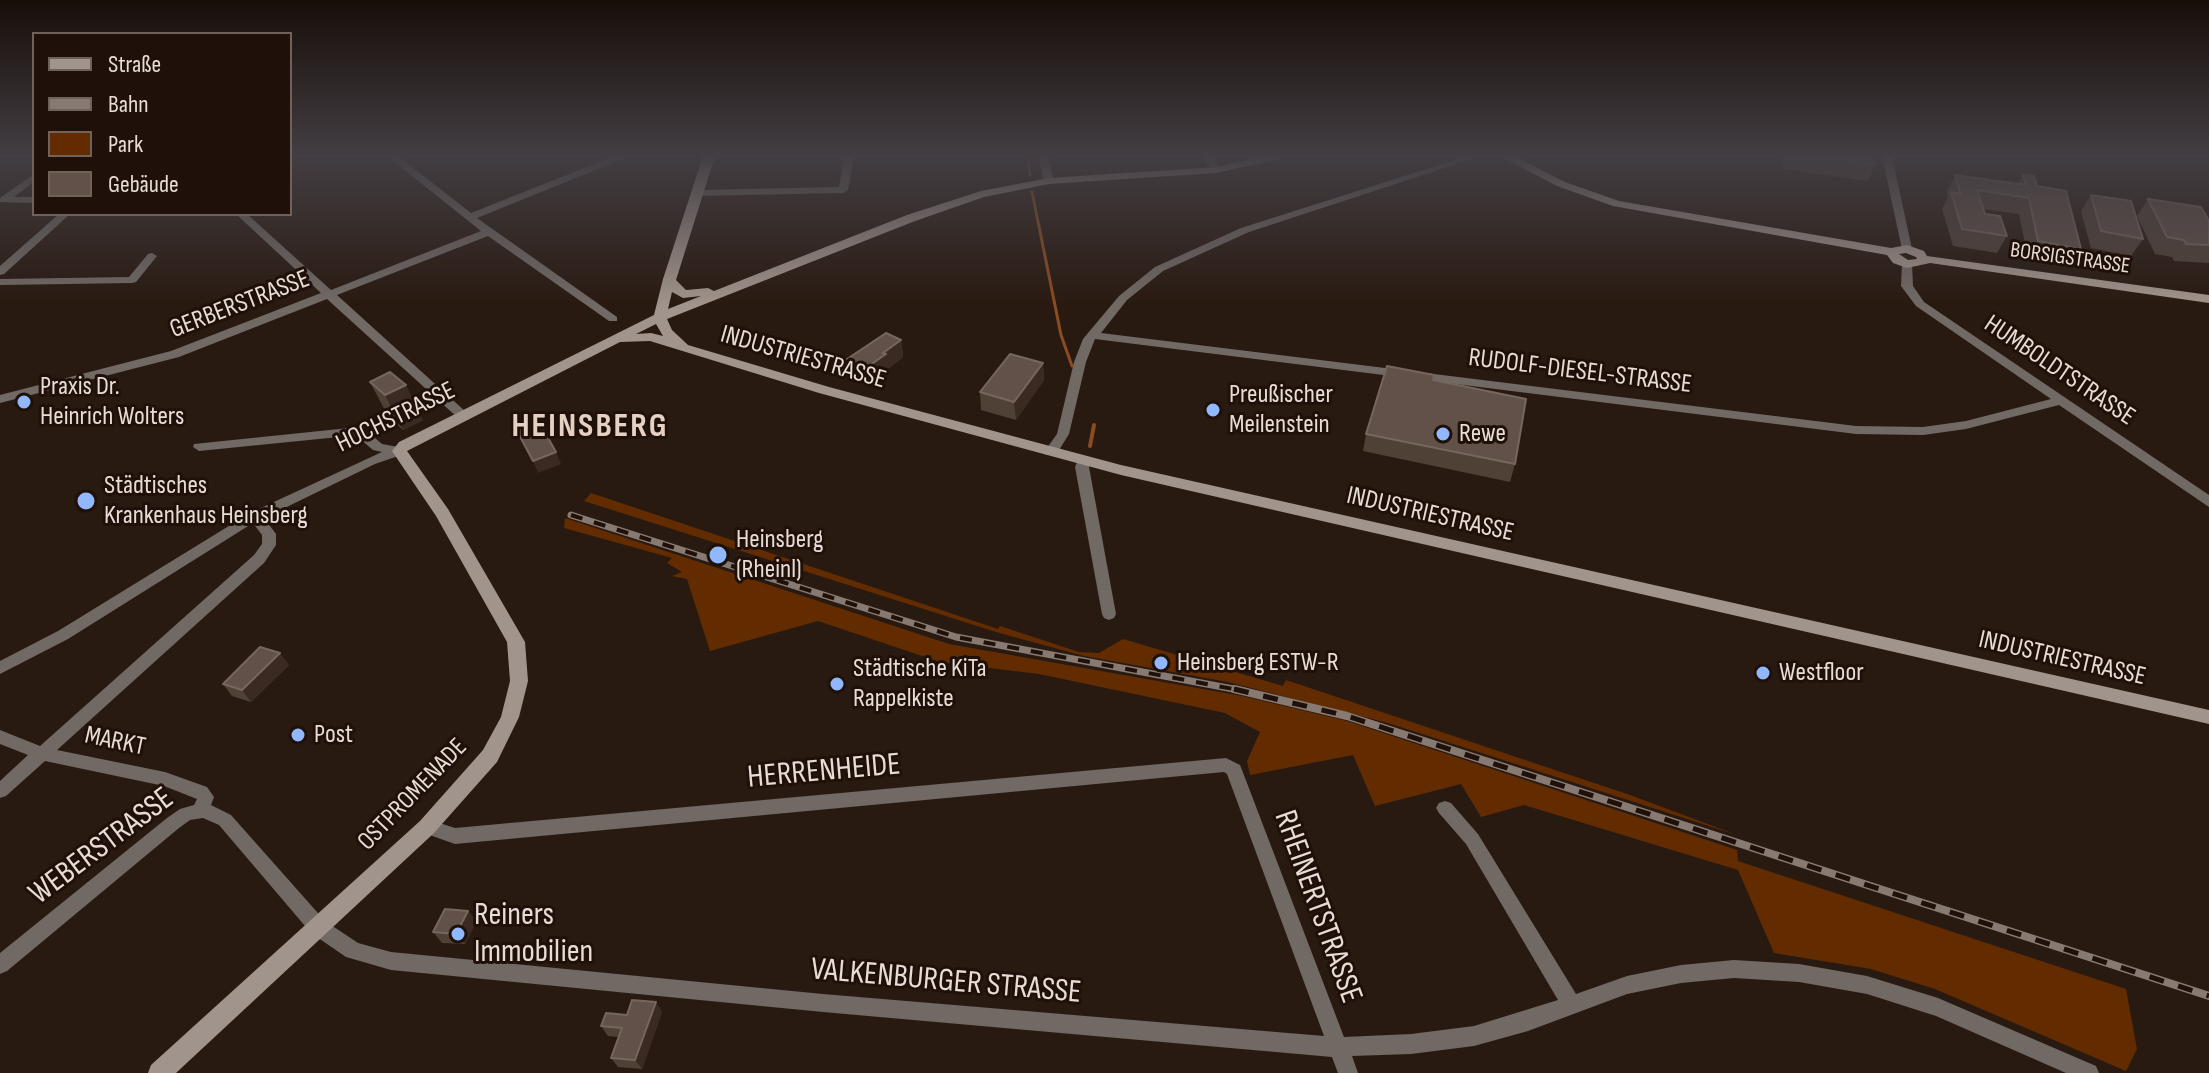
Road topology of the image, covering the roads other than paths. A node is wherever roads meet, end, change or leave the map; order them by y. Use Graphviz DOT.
graph roads {
  1 [pos="456,206"];
  2 [pos="497,206"];
  3 [pos="692,206"];
  4 [pos="949,206"];
  5 [pos="1320,206"];
  6 [pos="1629,206"];
  7 [pos="1898,206"];
  8 [pos="63,216"];
  9 [pos="243,216"];
  10 [pos="470,217"];
  11 [pos="489,232"];
  12 [pos="1907,249"];
  13 [pos="6,250"];
  14 [pos="1891,252"];
  15 [pos="20,253"];
  16 [pos="152,256"];
  17 [pos="1925,259"];
  18 [pos="793,264"];
  19 [pos="1907,264"];
  20 [pos="0,272"];
  21 [pos="669,279"];
  22 [pos="0,282"];
  23 [pos="330,294"];
  24 [pos="2209,299"];
  25 [pos="660,317"];
  26 [pos="613,319"];
  27 [pos="1092,335"];
  28 [pos="612,341"];
  29 [pos="683,348"];
  30 [pos="0,399"];
  31 [pos="2059,401"];
  32 [pos="459,412"];
  33 [pos="199,447"];
  34 [pos="399,451"];
  35 [pos="1051,452"];
  36 [pos="1084,461"];
  37 [pos="2209,502"];
  38 [pos="255,516"];
  39 [pos="1109,614"];
  40 [pos="0,668"];
  41 [pos="2209,717"];
  42 [pos="0,737"];
  43 [pos="43,754"];
  44 [pos="1226,765"];
  45 [pos="0,791"];
  46 [pos="1445,808"];
  47 [pos="202,810"];
  48 [pos="427,827"];
  49 [pos="318,927"];
  50 [pos="0,965"];
  51 [pos="1572,1005"];
  52 [pos="1336,1047"];
  53 [pos="159,1073"];
  54 [pos="1348,1073"];
  55 [pos="2089,1073"];
  1 -- 10 [label="street"];
  2 -- 10 [label="street"];
  3 -- 21 [label="street"];
  4 -- 18 [label="street"];
  5 -- 27 [label="street"];
  6 -- 14 [label="street"];
  7 -- 12 [label="street"];
  8 -- 15 [label="street"];
  9 -- 23 [label="street"];
  10 -- 11 [label="street"];
  11 -- 23 [label="street, GERBERSTRASSE"];
  11 -- 26 [label="street"];
  12 -- 14 [label="street"];
  12 -- 17 [label="street, BORSIGSTRASSE"];
  13 -- 15 [label="street"];
  14 -- 19 [label="street"];
  15 -- 20 [label="street"];
  16 -- 22 [label="street"];
  17 -- 19 [label="street, BORSIGSTRASSE"];
  17 -- 24 [label="street, BORSIGSTRASSE"];
  18 -- 21 [label="street"];
  18 -- 25 [label="street, HOCHSTRASSE"];
  19 -- 31 [label="street, HUMBOLDTSTRASSE"];
  21 -- 25 [label="street"];
  23 -- 30 [label="street, GERBERSTRASSE"];
  23 -- 32 [label="street"];
  25 -- 28 [label="street, HOCHSTRASSE"];
  25 -- 29 [label="street, INDUSTRIESTRASSE"];
  27 -- 31 [label="street, RUDOLF-DIESEL-STRASSE"];
  27 -- 35 [label="street"];
  28 -- 29 [label="street"];
  28 -- 32 [label="street, HOCHSTRASSE"];
  29 -- 35 [label="street, INDUSTRIESTRASSE"];
  31 -- 37 [label="street, HUMBOLDTSTRASSE"];
  32 -- 34 [label="street, HOCHSTRASSE"];
  33 -- 34 [label="street"];
  34 -- 38 [label="street, HOCHSTRASSE"];
  34 -- 48 [label="street, OSTPROMENADE"];
  35 -- 36 [label="street, INDUSTRIESTRASSE"];
  36 -- 39 [label="street"];
  36 -- 41 [label="street, INDUSTRIESTRASSE"];
  38 -- 40 [label="street, HOCHSTRASSE"];
  38 -- 43 [label="street"];
  42 -- 43 [label="street"];
  43 -- 45 [label="street"];
  43 -- 47 [label="street, MARKT"];
  44 -- 48 [label="street, HERRENHEIDE"];
  44 -- 52 [label="street, RHEINERTSTRASSE"];
  46 -- 51 [label="street"];
  47 -- 49 [label="street, VALKENBURGER STRASSE"];
  47 -- 50 [label="street, WEBERSTRASSE"];
  48 -- 49 [label="street, OSTPROMENADE"];
  49 -- 52 [label="street, VALKENBURGER STRASSE"];
  49 -- 53 [label="street, OSTPROMENADE"];
  51 -- 52 [label="street, VALKENBURGER STRASSE"];
  51 -- 55 [label="street, VALKENBURGER STRASSE"];
  52 -- 54 [label="street, RHEINERTSTRASSE"];
}
